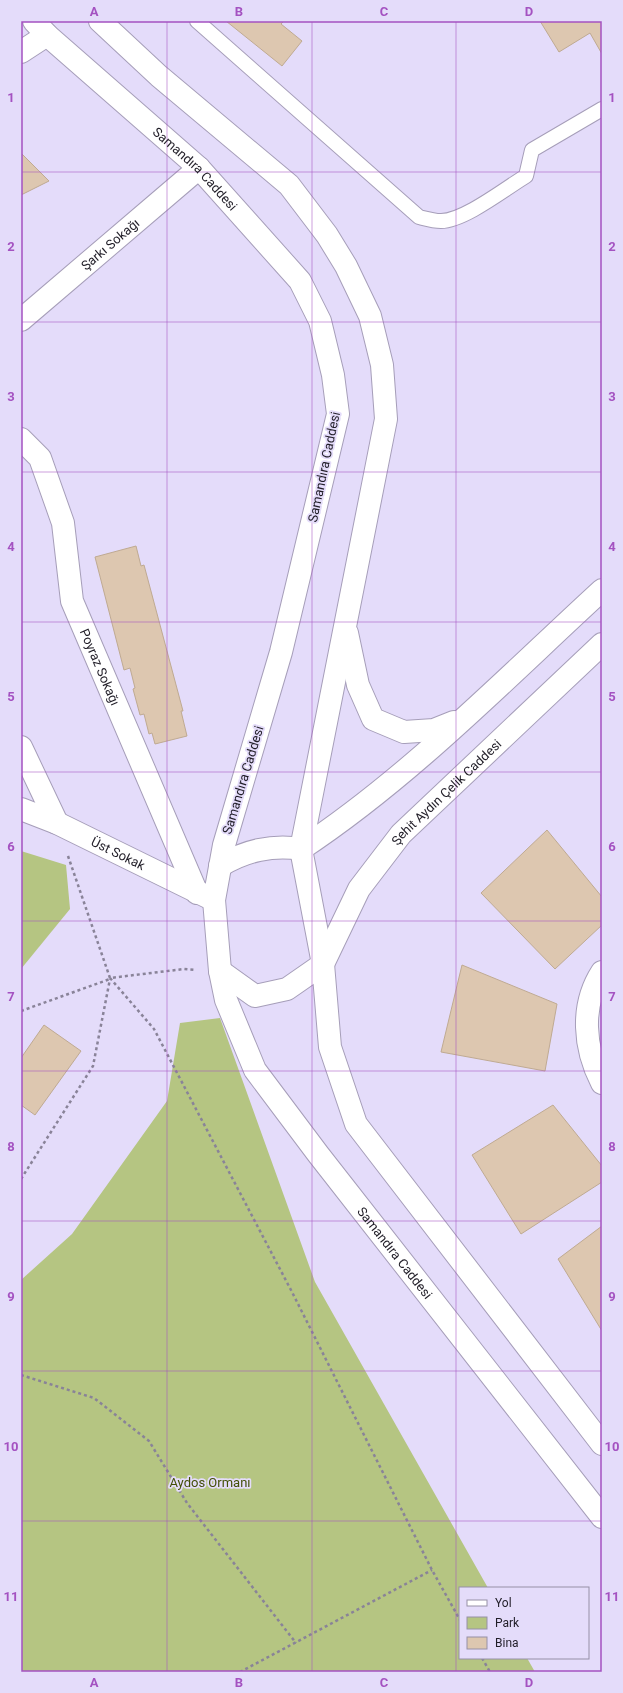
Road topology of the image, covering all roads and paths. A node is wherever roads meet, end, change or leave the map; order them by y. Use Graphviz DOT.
graph roads {
  1 [pos="100,21"];
  2 [pos="197,21"];
  3 [pos="40,28"];
  4 [pos="21,52"];
  5 [pos="602,109"];
  6 [pos="199,168"];
  7 [pos="21,320"];
  8 [pos="21,439"];
  9 [pos="602,590"];
  10 [pos="345,622"];
  11 [pos="602,644"];
  12 [pos="461,719"];
  13 [pos="21,747"];
  14 [pos="21,809"];
  15 [pos="57,823"];
  16 [pos="301,849"];
  17 [pos="220,866"];
  18 [pos="205,897"];
  19 [pos="323,964"];
  20 [pos="220,971"];
  21 [pos="602,972"];
  22 [pos="110,978"];
  23 [pos="21,1011"];
  24 [pos="602,1083"];
  25 [pos="21,1179"];
  26 [pos="21,1375"];
  27 [pos="602,1444"];
  28 [pos="602,1517"];
  29 [pos="432,1570"];
  30 [pos="459,1618"];
  31 [pos="296,1643"];
  32 [pos="483,1659"];
  33 [pos="240,1672"];
  34 [pos="490,1672"];
  1 -- 10 [label="main road"];
  2 -- 5 [label="lane"];
  3 -- 4 [label="main road"];
  3 -- 6 [label="main road, Samandıra Caddesi"];
  6 -- 7 [label="main road, Şarkı Sokağı"];
  6 -- 17 [label="main road, Samandıra Caddesi"];
  8 -- 18 [label="main road, Poyraz Sokağı"];
  9 -- 12 [label="main road"];
  10 -- 12 [label="main road"];
  10 -- 16 [label="main road"];
  11 -- 19 [label="main road, Şehit Aydın Çelik Caddesi"];
  12 -- 16 [label="main road"];
  13 -- 15 [label="main road"];
  14 -- 15 [label="main road, Üst Sokak"];
  15 -- 18 [label="main road, Üst Sokak"];
  15 -- 22 [label="path"];
  16 -- 17 [label="main road"];
  16 -- 19 [label="main road"];
  17 -- 18 [label="main road, Samandıra Caddesi"];
  18 -- 20 [label="main road, Samandıra Caddesi"];
  19 -- 20 [label="main road"];
  19 -- 27 [label="main road"];
  20 -- 22 [label="path"];
  20 -- 28 [label="main road, Samandıra Caddesi"];
  21 -- 24 [label="main road"];
  22 -- 23 [label="path"];
  22 -- 25 [label="path"];
  22 -- 29 [label="path"];
  26 -- 31 [label="path"];
  29 -- 30 [label="path"];
  29 -- 31 [label="path"];
  31 -- 33 [label="path"];
  32 -- 34 [label="path"];
}
